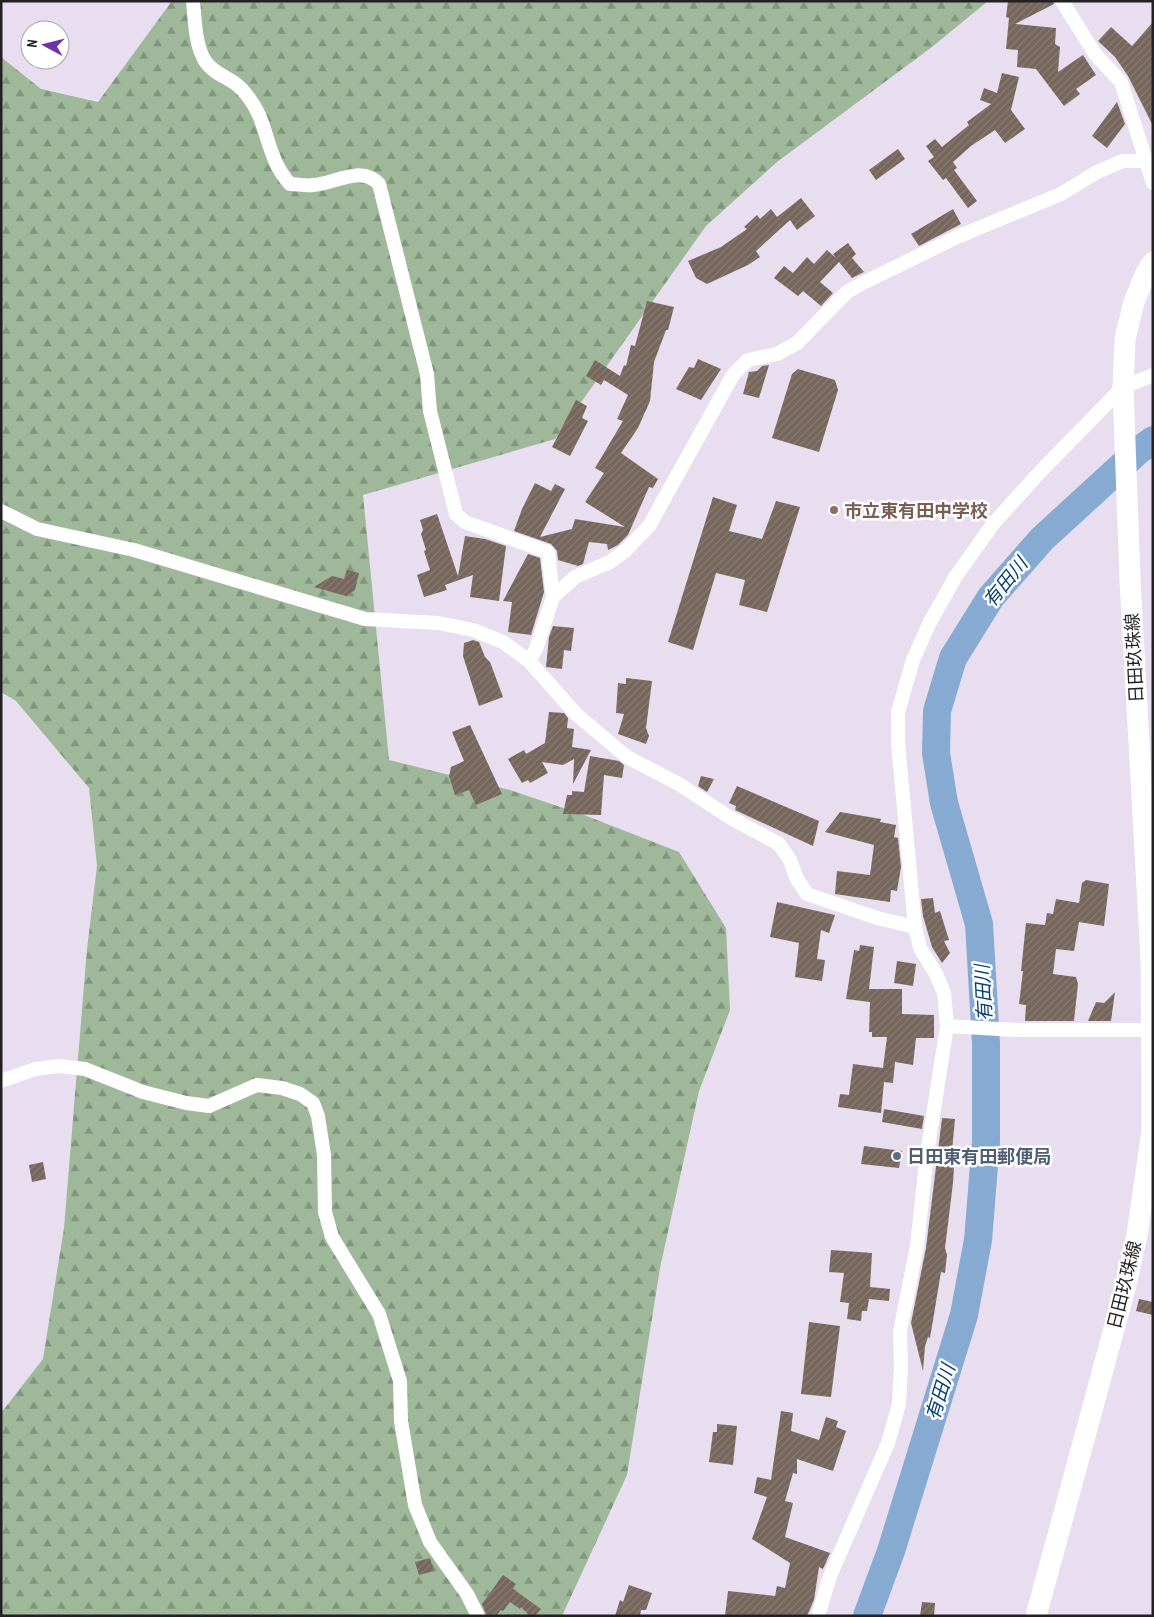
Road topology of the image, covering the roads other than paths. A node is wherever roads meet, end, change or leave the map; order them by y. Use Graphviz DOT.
graph roads {
  1 [pos="193,1"];
  2 [pos="1062,1"];
  3 [pos="1149,161"];
  4 [pos="1153,183"];
  5 [pos="1153,262"];
  6 [pos="1153,375"];
  7 [pos="1124,395"];
  8 [pos="1,511"];
  9 [pos="553,597"];
  10 [pos="529,661"];
  11 [pos="915,927"];
  12 [pos="947,1026"];
  13 [pos="1152,1030"];
  14 [pos="1,1081"];
  15 [pos="1152,1132"];
  16 [pos="478,1616"];
  17 [pos="818,1616"];
  18 [pos="1036,1616"];
  1 -- 9 [label="street"];
  2 -- 3 [label="street"];
  3 -- 4 [label="street"];
  3 -- 9 [label="street"];
  5 -- 7 [label="main road, 日田玖珠線"];
  6 -- 7 [label="street"];
  7 -- 11 [label="street"];
  7 -- 13 [label="main road, 日田玖珠線"];
  8 -- 10 [label="street"];
  9 -- 10 [label="street"];
  10 -- 11 [label="street"];
  11 -- 12 [label="street"];
  12 -- 13 [label="street"];
  12 -- 17 [label="street"];
  13 -- 15 [label="main road, 日田玖珠線"];
  14 -- 16 [label="street"];
  15 -- 18 [label="main road, 日田玖珠線"];
}
